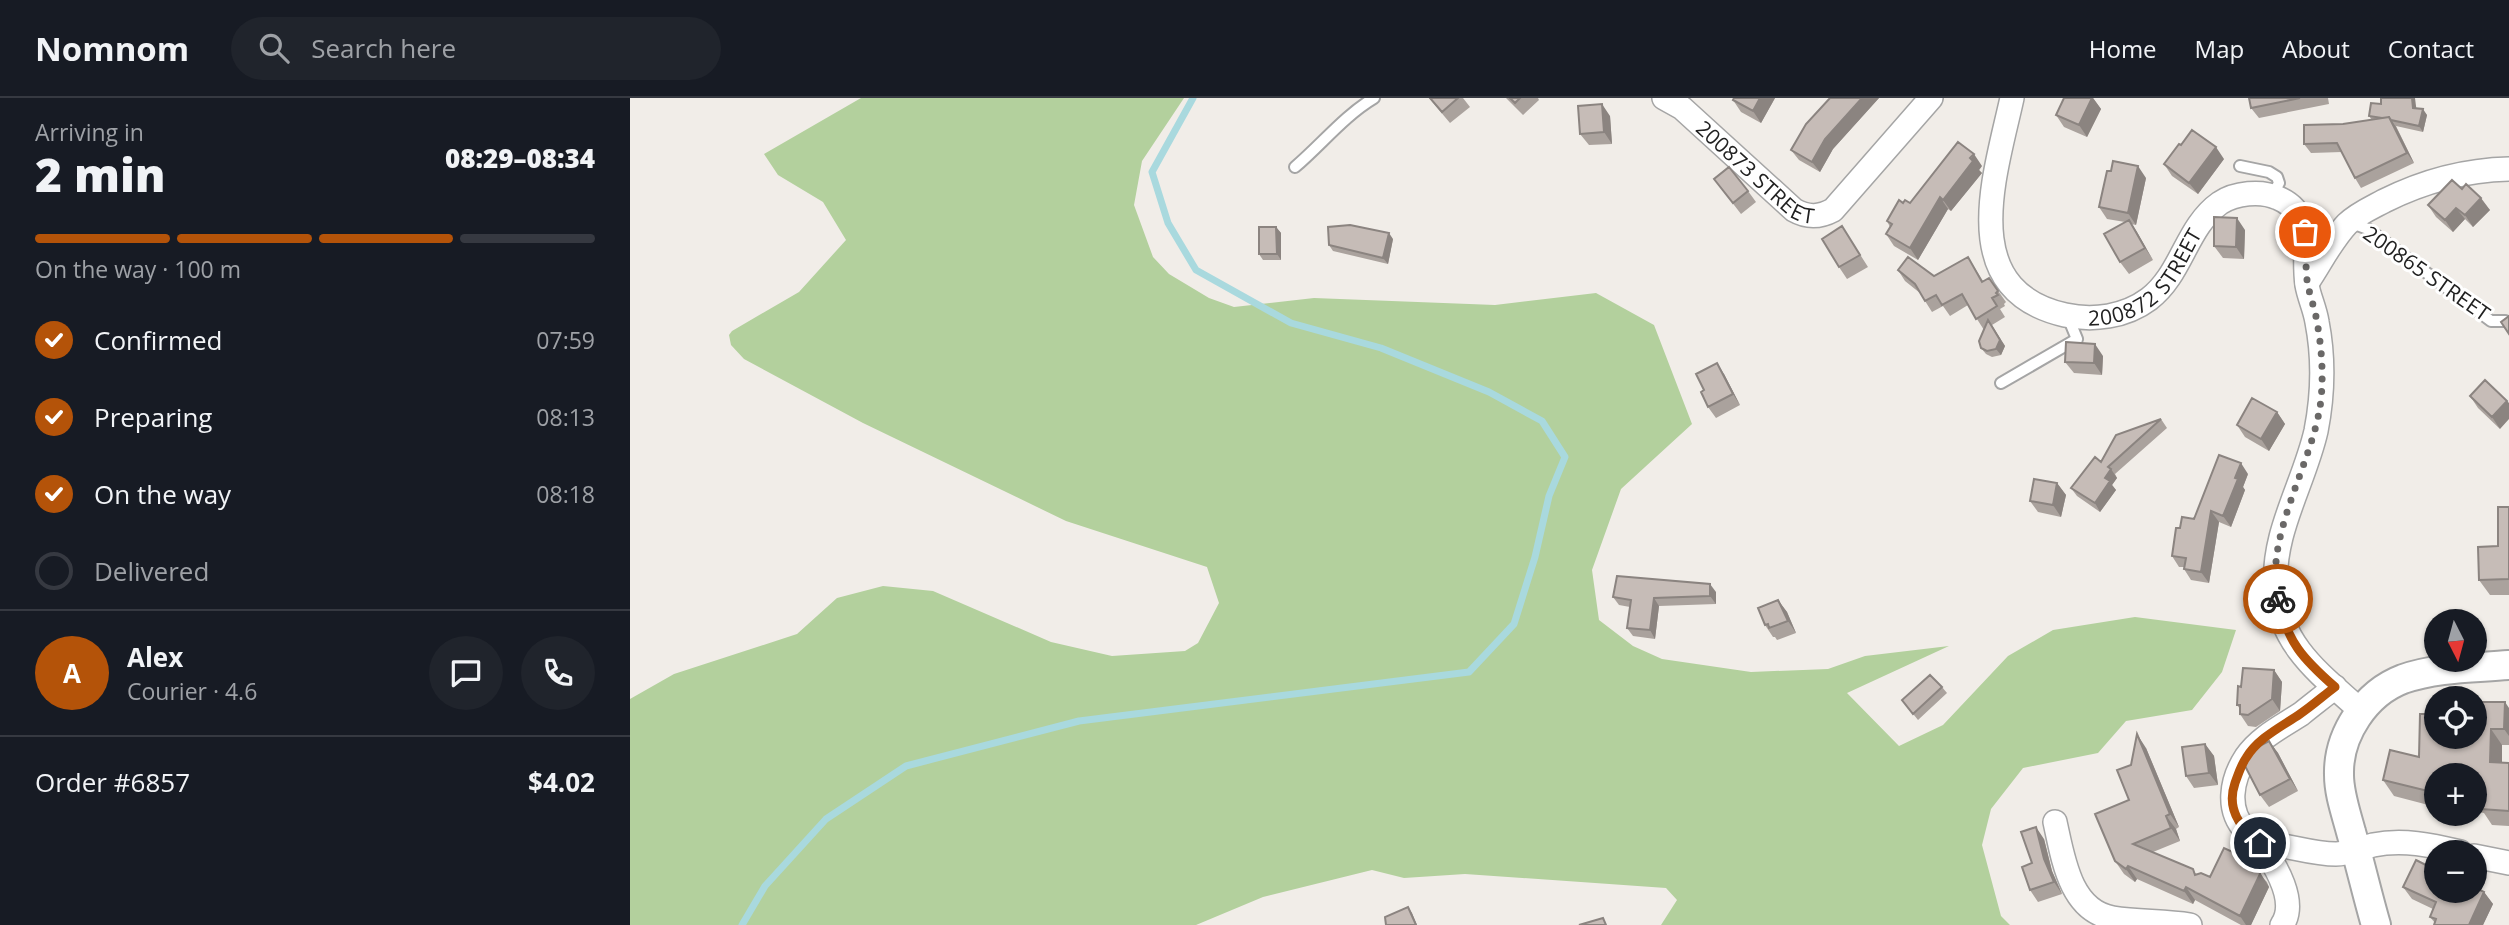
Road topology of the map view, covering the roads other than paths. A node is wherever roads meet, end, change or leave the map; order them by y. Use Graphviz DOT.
graph roads {
  1 [pos="1374,98"];
  2 [pos="1931,98"];
  3 [pos="2012,98"];
  4 [pos="1679,101"];
  5 [pos="2240,166"];
  6 [pos="1295,167"];
  7 [pos="2509,169"];
  8 [pos="2272,195"];
  9 [pos="2349,222"];
  10 [pos="2307,283"];
  11 [pos="2068,316"];
  12 [pos="2505,320"];
  13 [pos="2001,383"];
  14 [pos="2509,664"];
  15 [pos="2335,687"];
  16 [pos="2361,711"];
  17 [pos="2055,822"];
  18 [pos="2260,843"];
  19 [pos="2424,844"];
  20 [pos="2356,851"];
  21 [pos="2487,859"];
  22 [pos="2509,863"];
  23 [pos="2284,923"];
  24 [pos="2190,925"];
  25 [pos="2376,925"];
  1 -- 6 [label="lane"];
  2 -- 4 [label="street, 200873 STREET"];
  3 -- 11 [label="street, 200872 STREET"];
  5 -- 8 [label="lane"];
  7 -- 9 [label="street"];
  8 -- 10 [label="street"];
  8 -- 11 [label="street, 200872 STREET"];
  9 -- 10 [label="street"];
  9 -- 12 [label="lane, 200865 STREET"];
  10 -- 15 [label="street"];
  11 -- 13 [label="lane"];
  14 -- 16 [label="street"];
  15 -- 16 [label="street"];
  15 -- 18 [label="street"];
  16 -- 20 [label="street"];
  17 -- 24 [label="street"];
  18 -- 20 [label="street"];
  18 -- 23 [label="street"];
  19 -- 20 [label="street"];
  20 -- 25 [label="street"];
  21 -- 22 [label="street"];
}
